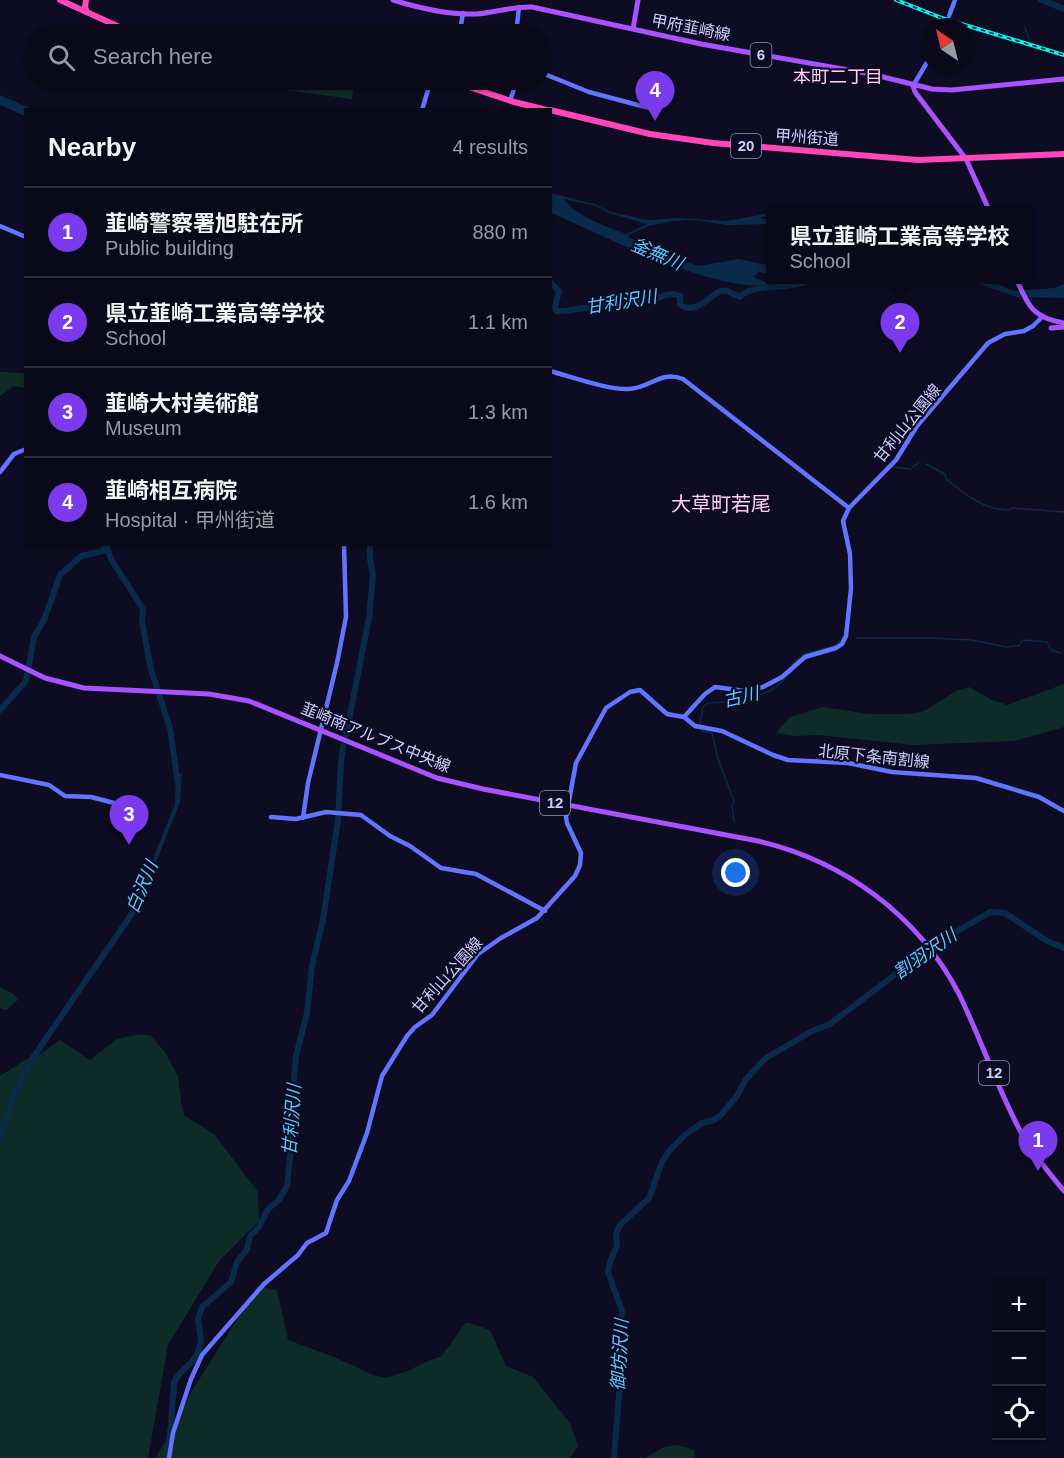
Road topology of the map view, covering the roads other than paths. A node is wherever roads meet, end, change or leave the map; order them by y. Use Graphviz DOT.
graph roads {
  1 [pos="60,0"];
  2 [pos="86,0"];
  3 [pos="393,0"];
  4 [pos="638,0"];
  5 [pos="955,0"];
  6 [pos="519,7"];
  7 [pos="87,13"];
  8 [pos="463,13"];
  9 [pos="949,16"];
  10 [pos="112,24"];
  11 [pos="461,24"];
  12 [pos="517,24"];
  13 [pos="633,29"];
  14 [pos="921,72"];
  15 [pos="552,77"];
  16 [pos="1064,79"];
  17 [pos="913,86"];
  18 [pos="428,90"];
  19 [pos="479,90"];
  20 [pos="514,90"];
  21 [pos="510,100"];
  22 [pos="423,108"];
  23 [pos="541,108"];
  24 [pos="653,109"];
  25 [pos="552,111"];
  26 [pos="1064,154"];
  27 [pos="966,159"];
  28 [pos="987,206"];
  29 [pos="0,226"];
  30 [pos="24,236"];
  31 [pos="1019,284"];
  32 [pos="1042,317"];
  33 [pos="1064,325"];
  34 [pos="1051,328"];
  35 [pos="552,372"];
  36 [pos="24,450"];
  37 [pos="0,472"];
  38 [pos="849,508"];
  39 [pos="344,546"];
  40 [pos="0,656"];
  41 [pos="684,717"];
  42 [pos="321,730"];
  43 [pos="0,774"];
  44 [pos="118,804"];
  45 [pos="568,805"];
  46 [pos="1064,811"];
  47 [pos="271,817"];
  48 [pos="303,818"];
  49 [pos="545,910"];
  50 [pos="1064,1191"];
  51 [pos="169,1458"];
  1 -- 7 [label="highway"];
  2 -- 7 [label="highway"];
  3 -- 8 [label="main road, 甲府韮崎線"];
  4 -- 13 [label="main road"];
  5 -- 9 [label="main road"];
  6 -- 8 [label="main road, 甲府韮崎線"];
  6 -- 12 [label="main road"];
  6 -- 13 [label="main road, 甲府韮崎線"];
  7 -- 10 [label="highway"];
  8 -- 11 [label="main road"];
  13 -- 17 [label="main road, 甲府韮崎線 / 6"];
  14 -- 17 [label="main road"];
  15 -- 24 [label="main road"];
  16 -- 17 [label="main road, 甲府韮崎線 / 6"];
  17 -- 27 [label="main road"];
  18 -- 22 [label="main road"];
  19 -- 21 [label="highway, 甲州街道 / 20"];
  20 -- 21 [label="main road"];
  21 -- 23 [label="highway, 甲州街道 / 20"];
  25 -- 27 [label="highway, 甲州街道 / 20"];
  26 -- 27 [label="highway, 甲州街道 / 20"];
  27 -- 28 [label="main road"];
  29 -- 30 [label="main road"];
  31 -- 32 [label="main road"];
  32 -- 33 [label="main road"];
  32 -- 38 [label="main road, 甘利山公園線"];
  33 -- 34 [label="main road"];
  35 -- 38 [label="main road"];
  36 -- 37 [label="main road"];
  38 -- 41 [label="main road"];
  39 -- 42 [label="main road"];
  40 -- 42 [label="main road, 韮崎南アルプス中央線 / 12"];
  41 -- 45 [label="main road, 甘利山公園線"];
  41 -- 46 [label="main road, 北原下条南割線"];
  42 -- 45 [label="main road, 韮崎南アルプス中央線 / 12"];
  42 -- 48 [label="main road"];
  43 -- 44 [label="main road"];
  45 -- 49 [label="main road, 甘利山公園線"];
  45 -- 50 [label="main road, 韮崎南アルプス中央線 / 12"];
  47 -- 48 [label="main road"];
  48 -- 49 [label="main road"];
  49 -- 51 [label="main road, 甘利山公園線"];
}
